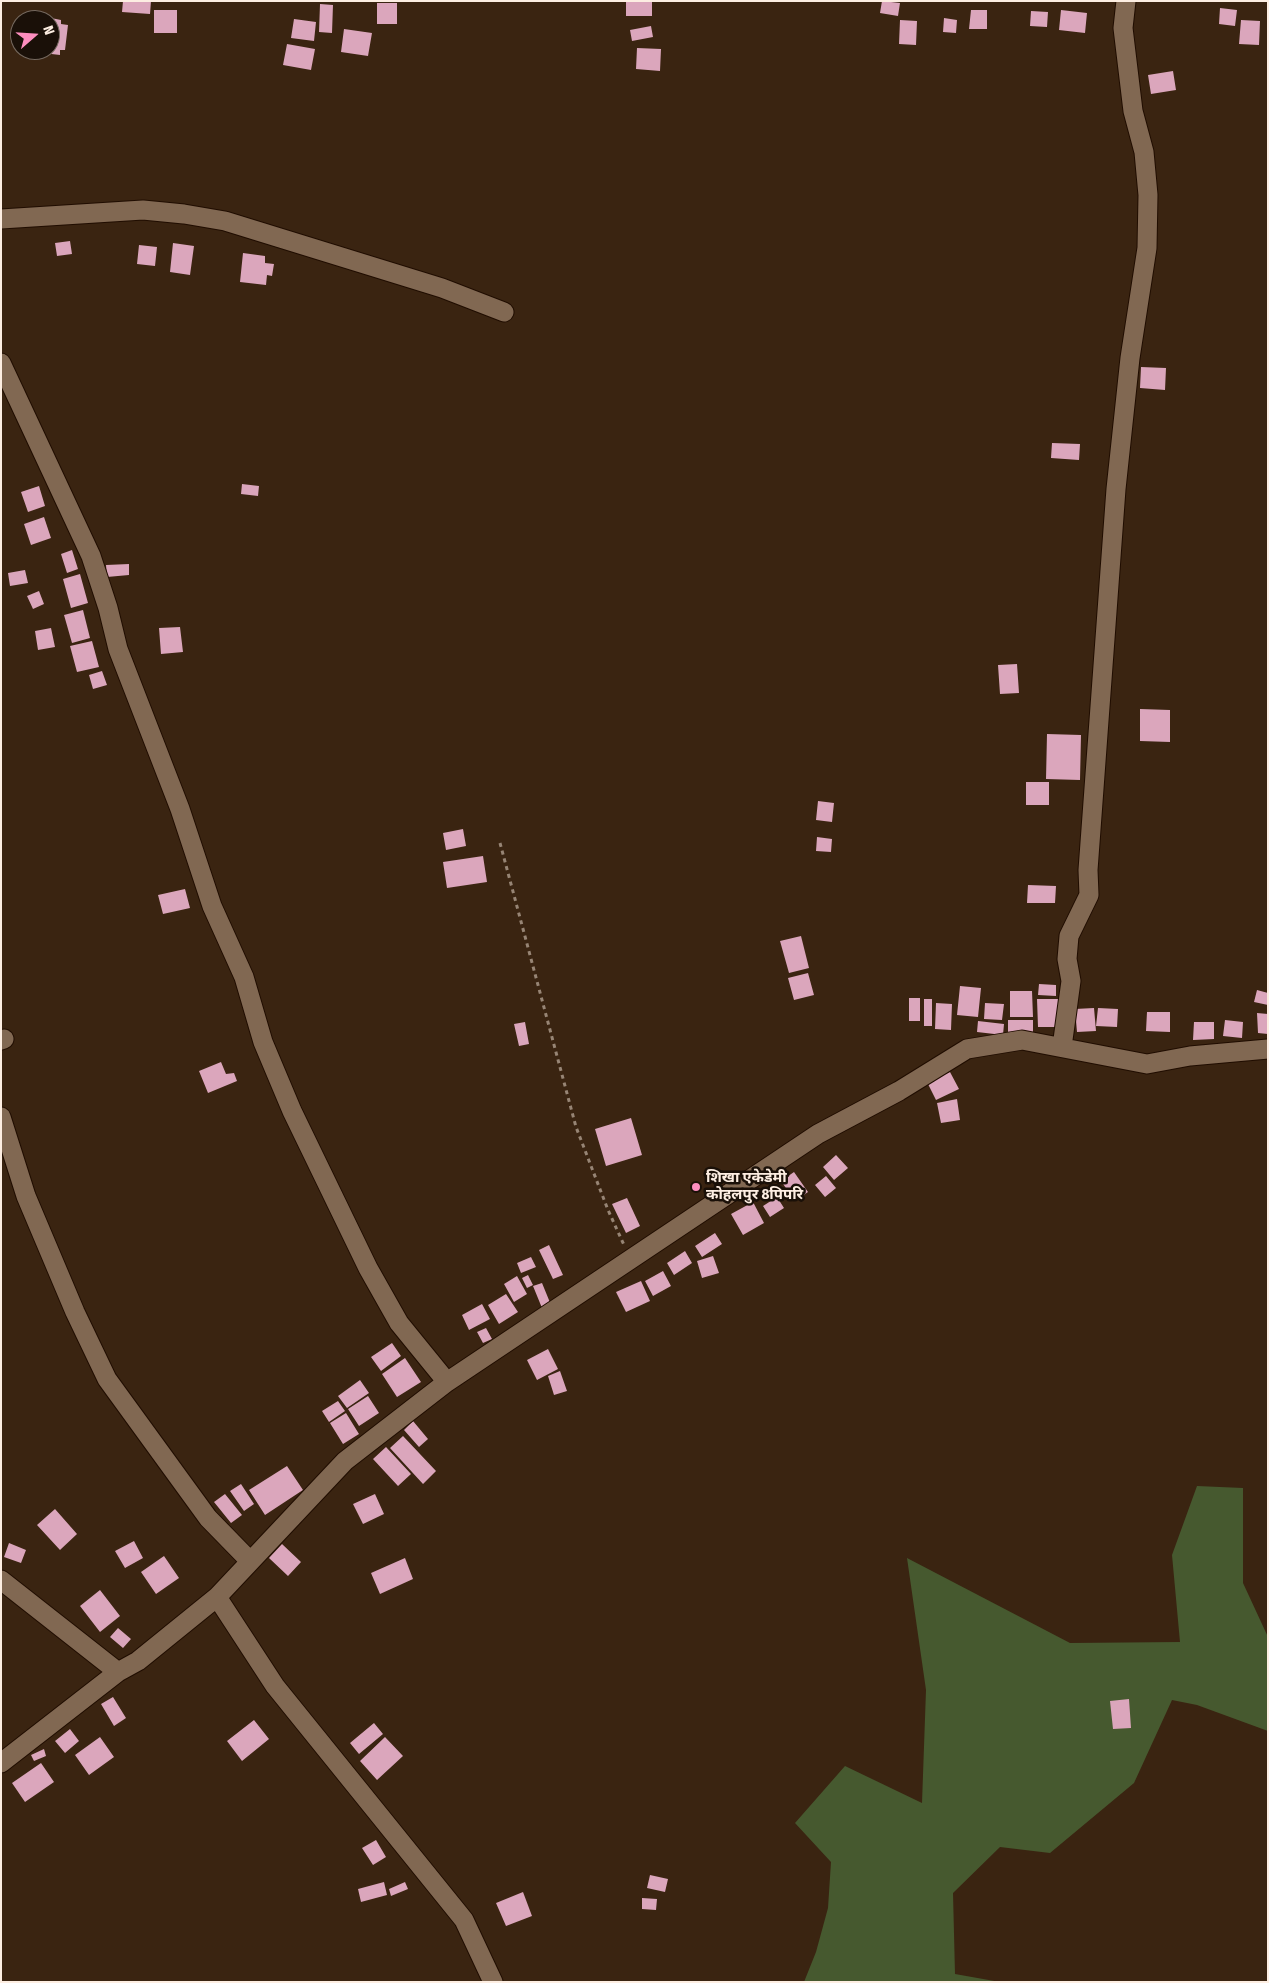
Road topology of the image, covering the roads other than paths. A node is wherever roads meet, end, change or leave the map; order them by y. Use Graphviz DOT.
graph roads {
  1 [pos="1126,1"];
  2 [pos="1,219"];
  3 [pos="504,312"];
  4 [pos="1,363"];
  5 [pos="1062,1046"];
  6 [pos="1268,1049"];
  7 [pos="2,1127"];
  8 [pos="447,1382"];
  9 [pos="250,1561"];
  10 [pos="1,1580"];
  11 [pos="217,1597"];
  12 [pos="118,1672"];
  13 [pos="1,1763"];
  14 [pos="493,1982"];
  1 -- 5 [label="street"];
  2 -- 3 [label="street"];
  4 -- 8 [label="street"];
  5 -- 6 [label="street"];
  5 -- 8 [label="street"];
  7 -- 9 [label="street"];
  8 -- 9 [label="street"];
  9 -- 11 [label="street"];
  10 -- 12 [label="street"];
  11 -- 12 [label="street"];
  11 -- 14 [label="street"];
  12 -- 13 [label="street"];
}
